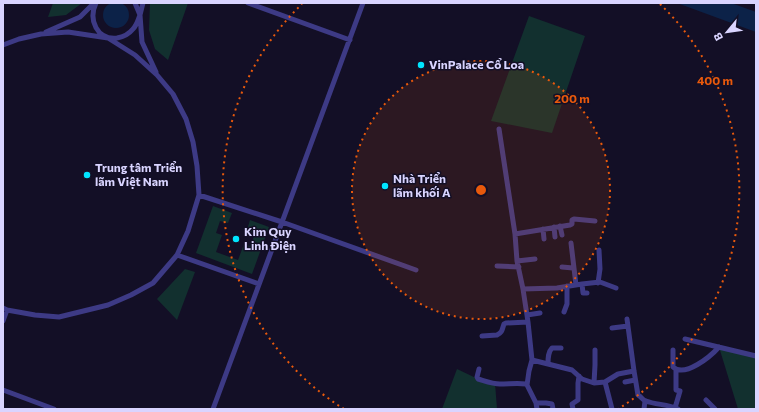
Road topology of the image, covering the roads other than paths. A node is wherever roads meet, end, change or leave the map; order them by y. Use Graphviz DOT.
graph roads {
  1 [pos="95,3"];
  2 [pos="135,3"];
  3 [pos="143,3"];
  4 [pos="248,3"];
  5 [pos="364,3"];
  6 [pos="140,15"];
  7 [pos="41,34"];
  8 [pos="108,38"];
  9 [pos="350,40"];
  10 [pos="3,45"];
  11 [pos="157,75"];
  12 [pos="500,129"];
  13 [pos="199,195"];
  14 [pos="595,220"];
  15 [pos="282,222"];
  16 [pos="560,226"];
  17 [pos="554,227"];
  18 [pos="543,229"];
  19 [pos="515,234"];
  20 [pos="562,235"];
  21 [pos="555,237"];
  22 [pos="544,238"];
  23 [pos="571,243"];
  24 [pos="599,250"];
  25 [pos="177,255"];
  26 [pos="535,260"];
  27 [pos="518,262"];
  28 [pos="497,266"];
  29 [pos="519,267"];
  30 [pos="562,267"];
  31 [pos="574,268"];
  32 [pos="416,270"];
  33 [pos="598,283"];
  34 [pos="259,284"];
  35 [pos="579,284"];
  36 [pos="567,286"];
  37 [pos="616,288"];
  38 [pos="523,289"];
  39 [pos="587,294"];
  40 [pos="5,309"];
  41 [pos="564,312"];
  42 [pos="540,313"];
  43 [pos="527,315"];
  44 [pos="627,319"];
  45 [pos="3,321"];
  46 [pos="528,322"];
  47 [pos="628,326"];
  48 [pos="612,328"];
  49 [pos="482,336"];
  50 [pos="686,339"];
  51 [pos="718,347"];
  52 [pos="561,348"];
  53 [pos="594,350"];
  54 [pos="673,350"];
  55 [pos="756,356"];
  56 [pos="532,360"];
  57 [pos="548,364"];
  58 [pos="479,369"];
  59 [pos="676,370"];
  60 [pos="634,371"];
  61 [pos="579,376"];
  62 [pos="635,380"];
  63 [pos="605,382"];
  64 [pos="625,382"];
  65 [pos="594,383"];
  66 [pos="526,384"];
  67 [pos="3,390"];
  68 [pos="706,400"];
  69 [pos="645,401"];
  70 [pos="536,406"];
  71 [pos="676,408"];
  72 [pos="54,409"];
  73 [pos="213,409"];
  74 [pos="553,409"];
  75 [pos="573,409"];
  76 [pos="612,409"];
  77 [pos="644,409"];
  78 [pos="715,409"];
  1 -- 7 [label="street"];
  1 -- 8 [label="street"];
  2 -- 6 [label="street"];
  3 -- 6 [label="street"];
  4 -- 9 [label="street"];
  5 -- 9 [label="street"];
  6 -- 8 [label="street"];
  6 -- 11 [label="street"];
  7 -- 8 [label="street"];
  7 -- 10 [label="street"];
  8 -- 11 [label="street"];
  9 -- 15 [label="street"];
  11 -- 13 [label="street"];
  12 -- 19 [label="street"];
  13 -- 15 [label="street"];
  13 -- 25 [label="street"];
  14 -- 16 [label="street"];
  15 -- 32 [label="street"];
  15 -- 34 [label="street"];
  16 -- 17 [label="street"];
  16 -- 20 [label="street"];
  17 -- 18 [label="street"];
  17 -- 21 [label="street"];
  18 -- 19 [label="street"];
  18 -- 22 [label="street"];
  19 -- 27 [label="street"];
  23 -- 31 [label="street"];
  24 -- 33 [label="street"];
  25 -- 34 [label="street"];
  25 -- 40 [label="street"];
  26 -- 27 [label="street"];
  27 -- 29 [label="street"];
  28 -- 29 [label="street"];
  29 -- 38 [label="street"];
  30 -- 31 [label="street"];
  31 -- 35 [label="street"];
  33 -- 35 [label="street"];
  33 -- 37 [label="street"];
  34 -- 73 [label="street"];
  35 -- 36 [label="street"];
  35 -- 39 [label="street"];
  36 -- 38 [label="street"];
  36 -- 41 [label="street"];
  38 -- 43 [label="street"];
  40 -- 45 [label="street"];
  42 -- 43 [label="street"];
  43 -- 46 [label="street"];
  44 -- 47 [label="street"];
  46 -- 49 [label="street"];
  46 -- 56 [label="street"];
  47 -- 48 [label="street"];
  47 -- 60 [label="street"];
  50 -- 51 [label="street"];
  51 -- 55 [label="street"];
  51 -- 59 [label="street"];
  52 -- 57 [label="street"];
  53 -- 65 [label="street"];
  54 -- 59 [label="street"];
  56 -- 57 [label="street"];
  56 -- 66 [label="street"];
  57 -- 61 [label="street"];
  58 -- 66 [label="street"];
  59 -- 71 [label="street"];
  60 -- 62 [label="street"];
  60 -- 63 [label="street"];
  61 -- 65 [label="street"];
  61 -- 75 [label="street"];
  62 -- 64 [label="street"];
  62 -- 69 [label="street"];
  63 -- 65 [label="street"];
  63 -- 76 [label="street"];
  66 -- 70 [label="street"];
  67 -- 72 [label="street"];
  68 -- 78 [label="street"];
  69 -- 71 [label="street"];
  69 -- 77 [label="street"];
  70 -- 74 [label="street"];
}
